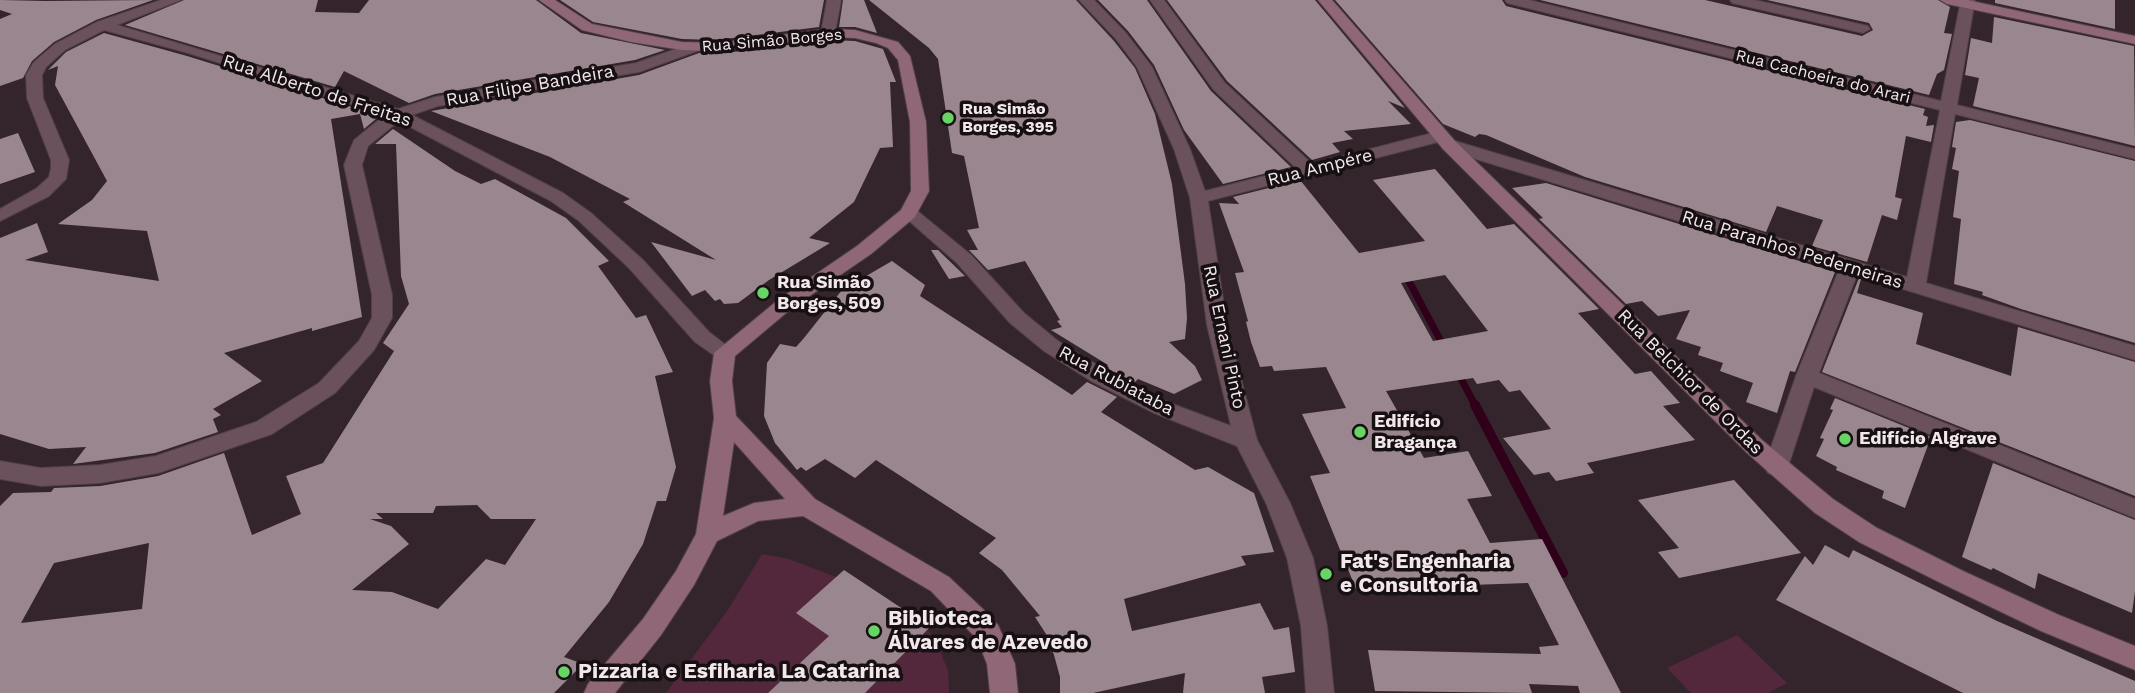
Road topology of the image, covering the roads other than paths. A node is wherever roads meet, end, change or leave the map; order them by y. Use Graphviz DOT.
graph roads {
  1 [pos="174,0"];
  2 [pos="546,0"];
  3 [pos="834,0"];
  4 [pos="1087,0"];
  5 [pos="1157,0"];
  6 [pos="1325,0"];
  7 [pos="1511,0"];
  8 [pos="1737,0"];
  9 [pos="1947,0"];
  10 [pos="1967,2"];
  11 [pos="102,25"];
  12 [pos="1863,29"];
  13 [pos="828,33"];
  14 [pos="2135,40"];
  15 [pos="695,47"];
  16 [pos="1948,108"];
  17 [pos="398,114"];
  18 [pos="1445,141"];
  19 [pos="2135,154"];
  20 [pos="1310,171"];
  21 [pos="1199,198"];
  22 [pos="0,199"];
  23 [pos="22,206"];
  24 [pos="909,213"];
  25 [pos="0,216"];
  26 [pos="1850,267"];
  27 [pos="1916,287"];
  28 [pos="725,353"];
  29 [pos="2135,353"];
  30 [pos="1807,376"];
  31 [pos="725,418"];
  32 [pos="1245,440"];
  33 [pos="1776,467"];
  34 [pos="0,470"];
  35 [pos="806,506"];
  36 [pos="2135,509"];
  37 [pos="708,534"];
  38 [pos="2135,658"];
  39 [pos="598,693"];
  40 [pos="1004,693"];
  41 [pos="1320,693"];
  1 -- 11 [label="street"];
  2 -- 15 [label="street, Rua Simão Borges"];
  3 -- 13 [label="street"];
  4 -- 21 [label="street, Rua Ernani Pinto"];
  5 -- 20 [label="street"];
  6 -- 18 [label="street, Rua Belchior de Ordas"];
  7 -- 16 [label="street, Rua Cachoeira do Arari"];
  8 -- 12 [label="street"];
  9 -- 10 [label="street"];
  10 -- 14 [label="street"];
  10 -- 16 [label="street"];
  11 -- 17 [label="street, Rua Alberto de Freitas"];
  11 -- 23 [label="street"];
  13 -- 15 [label="street, Rua Simão Borges"];
  13 -- 24 [label="street, Rua Simão Borges"];
  15 -- 17 [label="street, Rua Filipe Bandeira"];
  16 -- 19 [label="street, Rua Cachoeira do Arari"];
  16 -- 27 [label="street"];
  17 -- 28 [label="street, Rua Alberto de Freitas"];
  17 -- 34 [label="street, Rua Filipe Bandeira"];
  18 -- 20 [label="street, Rua Ampére"];
  18 -- 26 [label="street, Rua Paranhos Pederneiras"];
  18 -- 33 [label="street, Rua Belchior de Ordas"];
  20 -- 21 [label="street, Rua Ampére"];
  21 -- 32 [label="street, Rua Ernani Pinto"];
  22 -- 23 [label="street"];
  23 -- 25 [label="street"];
  24 -- 28 [label="street"];
  24 -- 32 [label="street, Rua Rubiataba"];
  26 -- 27 [label="street, Rua Paranhos Pederneiras"];
  26 -- 30 [label="street"];
  27 -- 29 [label="street, Rua Paranhos Pederneiras"];
  28 -- 31 [label="street"];
  30 -- 33 [label="street"];
  30 -- 36 [label="street"];
  31 -- 35 [label="street"];
  31 -- 37 [label="street"];
  32 -- 41 [label="street, Rua Ernani Pinto"];
  33 -- 38 [label="street, Rua Belchior de Ordas"];
  35 -- 37 [label="street"];
  35 -- 40 [label="street"];
  37 -- 39 [label="street"];
}
